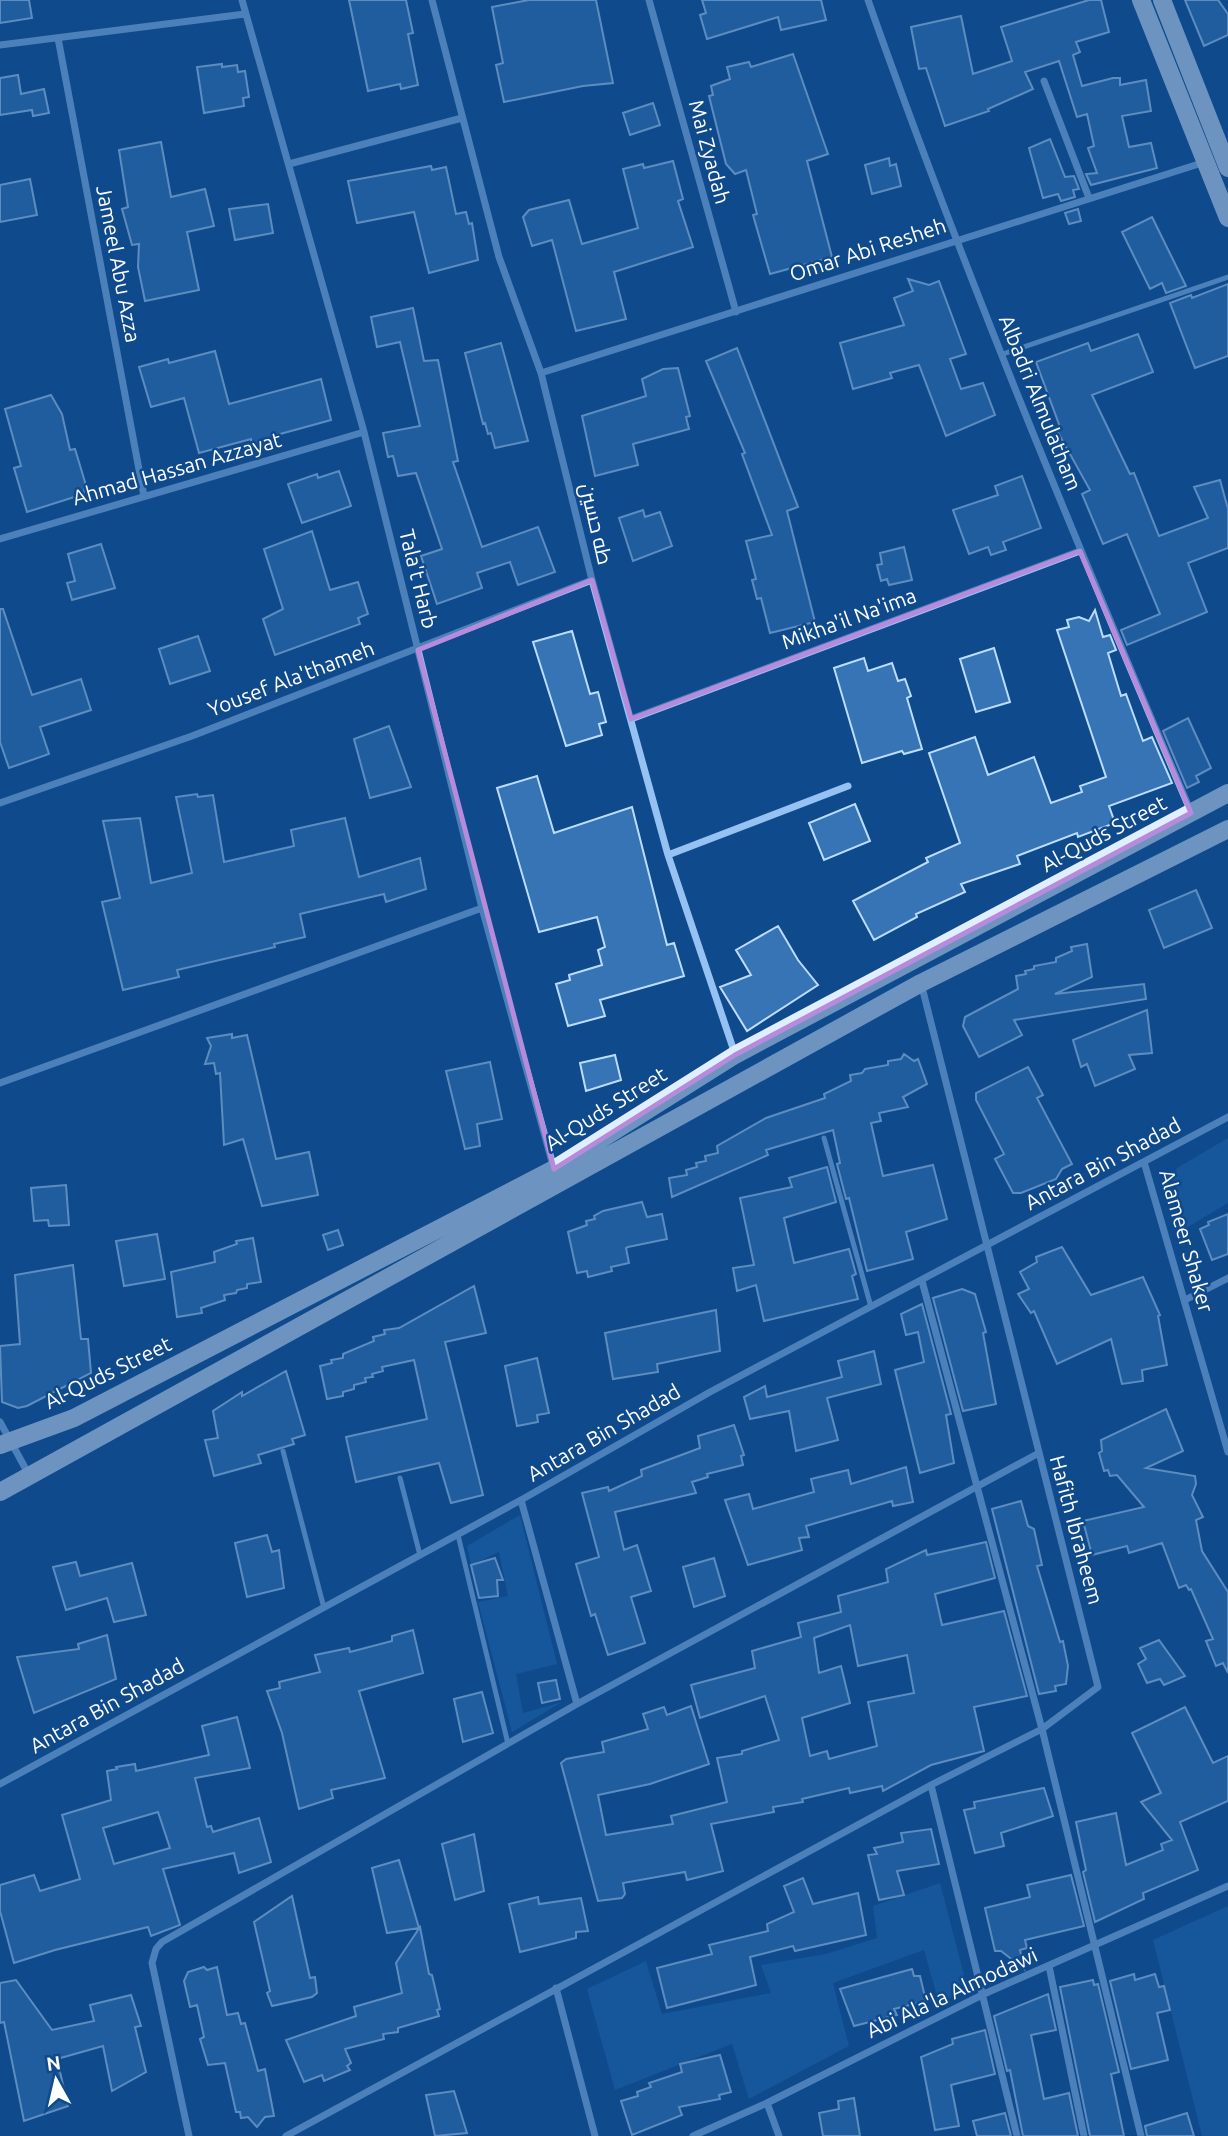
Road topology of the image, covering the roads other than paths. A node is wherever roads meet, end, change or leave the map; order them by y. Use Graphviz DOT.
graph roads {
  1 [pos="242,0"];
  2 [pos="432,0"];
  3 [pos="649,0"];
  4 [pos="868,0"];
  5 [pos="1141,0"];
  6 [pos="1162,0"];
  7 [pos="245,14"];
  8 [pos="58,38"];
  9 [pos="0,45"];
  10 [pos="1044,81"];
  11 [pos="462,118"];
  12 [pos="1206,161"];
  13 [pos="289,164"];
  14 [pos="1228,168"];
  15 [pos="1088,198"];
  16 [pos="1228,218"];
  17 [pos="954,240"];
  18 [pos="1228,277"];
  19 [pos="736,312"];
  20 [pos="1003,354"];
  21 [pos="541,373"];
  22 [pos="364,432"];
  23 [pos="144,496"];
  24 [pos="0,539"];
  25 [pos="1080,551"];
  26 [pos="592,580"];
  27 [pos="418,649"];
  28 [pos="631,719"];
  29 [pos="848,786"];
  30 [pos="1228,793"];
  31 [pos="0,803"];
  32 [pos="1191,813"];
  33 [pos="1228,829"];
  34 [pos="668,855"];
  35 [pos="482,908"];
  36 [pos="921,983"];
  37 [pos="735,1055"];
  38 [pos="0,1083"];
  39 [pos="1228,1117"];
  40 [pos="824,1138"];
  41 [pos="1144,1162"];
  42 [pos="554,1169"];
  43 [pos="985,1246"];
  44 [pos="1228,1279"];
  45 [pos="922,1281"];
  46 [pos="1185,1300"];
  47 [pos="872,1308"];
  48 [pos="0,1422"];
  49 [pos="5,1443"];
  50 [pos="283,1451"];
  51 [pos="1228,1452"];
  52 [pos="1037,1454"];
  53 [pos="29,1476"];
  54 [pos="400,1478"];
  55 [pos="977,1486"];
  56 [pos="0,1492"];
  57 [pos="521,1500"];
  58 [pos="457,1535"];
  59 [pos="420,1555"];
  60 [pos="324,1608"];
  61 [pos="578,1704"];
  62 [pos="1042,1729"];
  63 [pos="508,1744"];
  64 [pos="0,1784"];
  65 [pos="931,1785"];
  66 [pos="1228,1886"];
  67 [pos="1095,1946"];
  68 [pos="1049,1966"];
  69 [pos="556,1988"];
  70 [pos="984,1994"];
  71 [pos="767,2103"];
  72 [pos="189,2136"];
  73 [pos="286,2136"];
  74 [pos="595,2136"];
  75 [pos="693,2136"];
  76 [pos="779,2136"];
  77 [pos="1017,2136"];
  78 [pos="1084,2136"];
  79 [pos="1141,2136"];
  1 -- 7 [label="street, Tala't Harb"];
  2 -- 11 [label="street, طه حسين"];
  3 -- 19 [label="street, Mai Zyadah"];
  4 -- 17 [label="street, Albadri Almulatham"];
  5 -- 12 [label="main road"];
  6 -- 14 [label="main road"];
  7 -- 8 [label="street"];
  7 -- 13 [label="street, Tala't Harb"];
  8 -- 9 [label="street"];
  8 -- 23 [label="street, Jameel Abu Azza"];
  10 -- 15 [label="street"];
  11 -- 13 [label="street"];
  11 -- 21 [label="street, طه حسين"];
  12 -- 15 [label="street, Omar Abi Resheh"];
  12 -- 16 [label="main road"];
  13 -- 22 [label="street, Tala't Harb"];
  15 -- 17 [label="street, Omar Abi Resheh"];
  17 -- 19 [label="street, Omar Abi Resheh"];
  17 -- 20 [label="street, Albadri Almulatham"];
  18 -- 20 [label="lane"];
  19 -- 21 [label="street, Omar Abi Resheh"];
  20 -- 25 [label="street, Albadri Almulatham"];
  21 -- 26 [label="street, طه حسين"];
  22 -- 23 [label="street, Ahmad Hassan Azzayat"];
  22 -- 27 [label="street, Tala't Harb"];
  23 -- 24 [label="street, Ahmad Hassan Azzayat"];
  25 -- 28 [label="street, Mikha'il Na'ima"];
  25 -- 32 [label="street, Albadri Almulatham"];
  26 -- 27 [label="street, Yousef Ala'thameh"];
  26 -- 28 [label="street, طه حسين"];
  27 -- 31 [label="street, Yousef Ala'thameh"];
  27 -- 35 [label="street, Tala't Harb"];
  28 -- 34 [label="street, طه حسين"];
  29 -- 34 [label="street"];
  30 -- 32 [label="main road, Al-Quds Street"];
  32 -- 37 [label="main road, Al-Quds Street"];
  33 -- 36 [label="main road"];
  34 -- 37 [label="street, طه حسين"];
  35 -- 38 [label="street"];
  35 -- 42 [label="street, Tala't Harb"];
  36 -- 43 [label="street, Hafith Ibraheem"];
  36 -- 53 [label="main road"];
  37 -- 42 [label="main road, Al-Quds Street"];
  39 -- 41 [label="street, Antara Bin Shadad"];
  40 -- 47 [label="lane"];
  41 -- 43 [label="street, Antara Bin Shadad"];
  41 -- 46 [label="street, Alameer Shaker"];
  42 -- 49 [label="main road, Al-Quds Street"];
  43 -- 45 [label="street, Antara Bin Shadad"];
  43 -- 52 [label="street, Hafith Ibraheem"];
  44 -- 46 [label="street"];
  45 -- 47 [label="street, Antara Bin Shadad"];
  45 -- 55 [label="street"];
  46 -- 51 [label="street, Alameer Shaker"];
  47 -- 57 [label="street, Antara Bin Shadad"];
  48 -- 49 [label="street"];
  49 -- 53 [label="street"];
  50 -- 60 [label="lane"];
  52 -- 55 [label="street"];
  52 -- 62 [label="street, Hafith Ibraheem"];
  53 -- 56 [label="main road"];
  54 -- 59 [label="lane"];
  55 -- 61 [label="street"];
  55 -- 62 [label="street"];
  57 -- 58 [label="street, Antara Bin Shadad"];
  57 -- 61 [label="street"];
  58 -- 59 [label="street, Antara Bin Shadad"];
  58 -- 63 [label="lane"];
  59 -- 60 [label="street, Antara Bin Shadad"];
  60 -- 64 [label="street, Antara Bin Shadad"];
  61 -- 63 [label="street"];
  62 -- 65 [label="street, Hafith Ibraheem"];
  62 -- 67 [label="street"];
  63 -- 72 [label="street"];
  65 -- 69 [label="street, Hafith Ibraheem"];
  65 -- 70 [label="street"];
  66 -- 67 [label="street, Abi Ala'la Almodawi"];
  67 -- 68 [label="street, Abi Ala'la Almodawi"];
  67 -- 79 [label="street"];
  68 -- 70 [label="street, Abi Ala'la Almodawi"];
  68 -- 78 [label="street"];
  69 -- 73 [label="street, Hafith Ibraheem"];
  69 -- 74 [label="street"];
  70 -- 71 [label="street, Abi Ala'la Almodawi"];
  70 -- 77 [label="street"];
  71 -- 75 [label="street, Abi Ala'la Almodawi"];
  71 -- 76 [label="street"];
}
